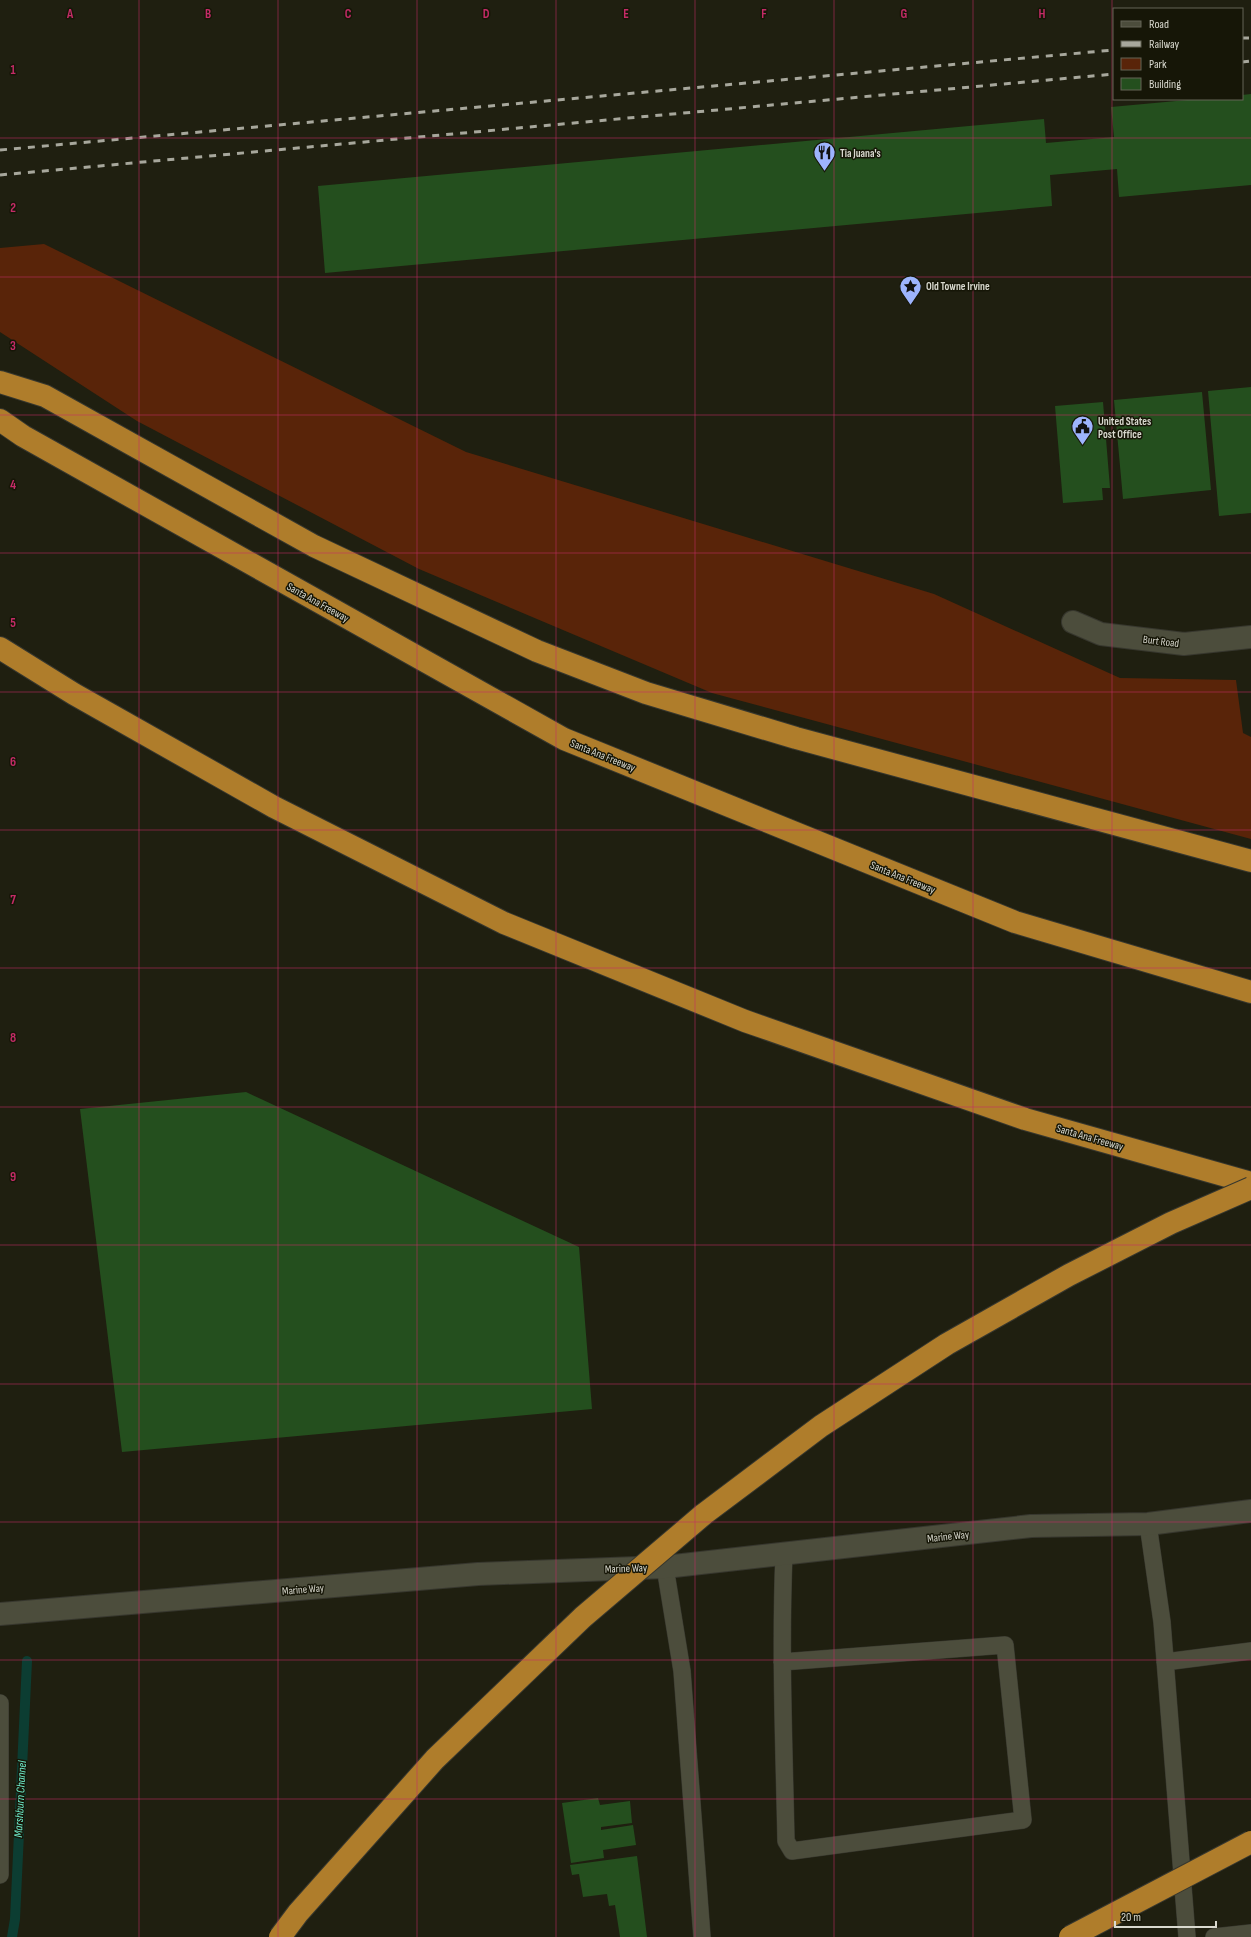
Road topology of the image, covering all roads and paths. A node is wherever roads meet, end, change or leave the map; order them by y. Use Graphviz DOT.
graph roads {
  1 [pos="0,382"];
  2 [pos="0,420"];
  3 [pos="1073,622"];
  4 [pos="1251,637"];
  5 [pos="0,648"];
  6 [pos="1251,861"];
  7 [pos="1251,992"];
  8 [pos="1251,1183"];
  9 [pos="1251,1188"];
  10 [pos="1251,1511"];
  11 [pos="1148,1524"];
  12 [pos="784,1554"];
  13 [pos="665,1567"];
  14 [pos="0,1614"];
  15 [pos="1251,1651"];
  16 [pos="782,1662"];
  17 [pos="1164,1662"];
  18 [pos="0,1702"];
  19 [pos="1251,1842"];
  20 [pos="0,1875"];
  21 [pos="1251,1933"];
  22 [pos="280,1937"];
  23 [pos="702,1937"];
  24 [pos="1070,1937"];
  25 [pos="1187,1937"];
  26 [pos="1214,1937"];
  1 -- 6 [label="highway"];
  2 -- 7 [label="highway, Santa Ana Freeway"];
  3 -- 4 [label="main road, Burt Road"];
  5 -- 8 [label="highway, Santa Ana Freeway"];
  9 -- 22 [label="highway, bridge"];
  10 -- 11 [label="main road, Marine Way"];
  11 -- 12 [label="main road, Marine Way"];
  11 -- 17 [label="lane"];
  12 -- 13 [label="main road, Marine Way"];
  12 -- 16 [label="lane"];
  13 -- 14 [label="main road, Marine Way"];
  13 -- 23 [label="lane"];
  15 -- 17 [label="lane"];
  16 -- 16 [label="lane"];
  17 -- 25 [label="lane"];
  18 -- 20 [label="lane"];
  19 -- 24 [label="highway, bridge"];
  21 -- 26 [label="lane"];
}
